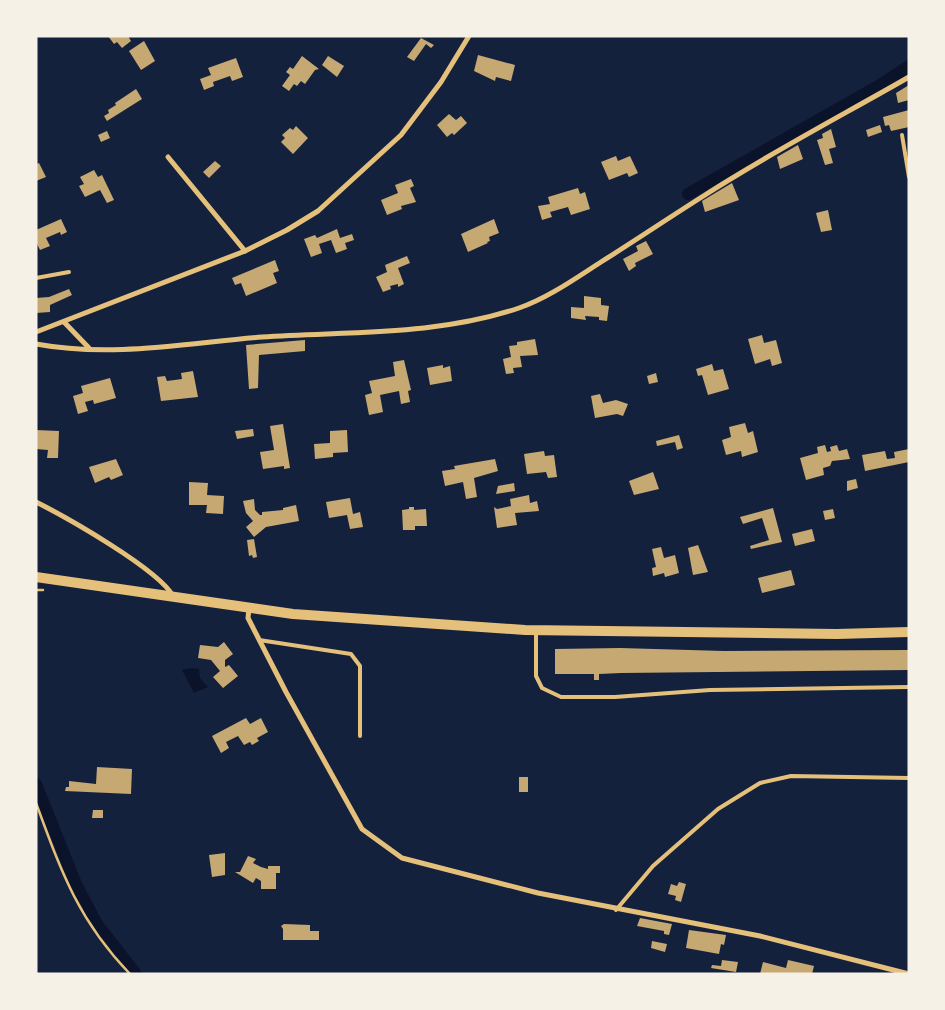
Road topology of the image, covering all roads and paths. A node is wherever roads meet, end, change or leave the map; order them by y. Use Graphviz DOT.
graph roads {
  1 [pos="469,36"];
  2 [pos="909,76"];
  3 [pos="902,135"];
  4 [pos="168,157"];
  5 [pos="909,177"];
  6 [pos="245,250"];
  7 [pos="69,272"];
  8 [pos="36,278"];
  9 [pos="64,322"];
  10 [pos="36,332"];
  11 [pos="36,344"];
  12 [pos="90,348"];
  13 [pos="36,502"];
  14 [pos="36,576"];
  15 [pos="174,596"];
  16 [pos="249,607"];
  17 [pos="536,630"];
  18 [pos="909,632"];
  19 [pos="259,640"];
  20 [pos="909,687"];
  21 [pos="360,736"];
  22 [pos="909,778"];
  23 [pos="36,803"];
  24 [pos="616,910"];
  25 [pos="130,974"];
  26 [pos="909,974"];
  1 -- 6 [label="street"];
  2 -- 12 [label="street"];
  3 -- 5 [label="lane"];
  4 -- 6 [label="street"];
  6 -- 9 [label="street"];
  7 -- 8 [label="lane"];
  9 -- 10 [label="street"];
  9 -- 12 [label="street"];
  11 -- 12 [label="street"];
  13 -- 15 [label="street"];
  14 -- 15 [label="main road"];
  15 -- 16 [label="main road"];
  16 -- 17 [label="main road"];
  16 -- 19 [label="street"];
  17 -- 18 [label="main road"];
  17 -- 20 [label="lane"];
  19 -- 21 [label="lane"];
  19 -- 24 [label="street"];
  22 -- 24 [label="lane"];
  23 -- 25 [label="path"];
  24 -- 26 [label="street"];
}
